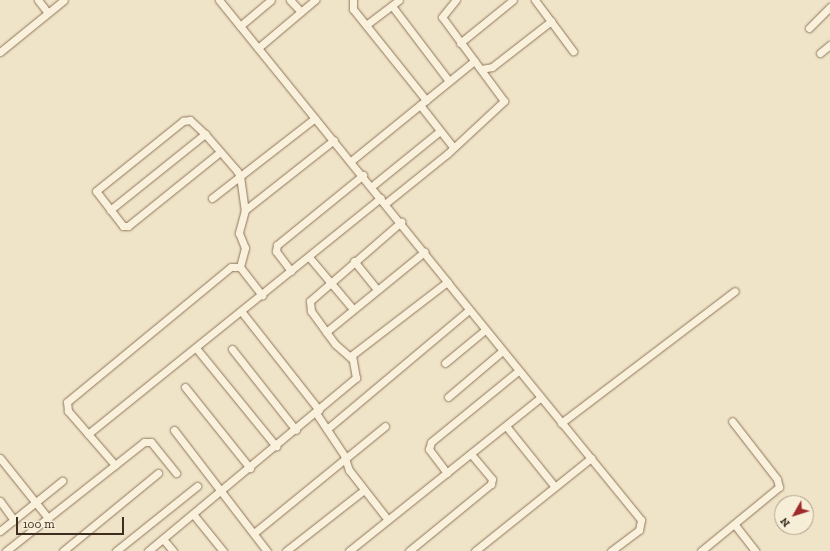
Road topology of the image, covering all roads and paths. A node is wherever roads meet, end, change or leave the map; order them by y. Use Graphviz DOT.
graph roads {
  1 [pos="38,0"];
  2 [pos="64,0"];
  3 [pos="271,0"];
  4 [pos="290,0"];
  5 [pos="315,0"];
  6 [pos="353,0"];
  7 [pos="399,0"];
  8 [pos="456,0"];
  9 [pos="513,0"];
  10 [pos="535,0"];
  11 [pos="221,1"];
  12 [pos="392,6"];
  13 [pos="830,6"];
  14 [pos="48,12"];
  15 [pos="300,12"];
  16 [pos="551,21"];
  17 [pos="366,25"];
  18 [pos="240,26"];
  19 [pos="808,28"];
  20 [pos="460,43"];
  21 [pos="830,45"];
  22 [pos="258,48"];
  23 [pos="573,51"];
  24 [pos="0,52"];
  25 [pos="820,53"];
  26 [pos="474,61"];
  27 [pos="481,69"];
  28 [pos="449,81"];
  29 [pos="426,100"];
  30 [pos="420,105"];
  31 [pos="315,118"];
  32 [pos="440,131"];
  33 [pos="205,134"];
  34 [pos="334,140"];
  35 [pos="453,147"];
  36 [pos="220,152"];
  37 [pos="351,161"];
  38 [pos="363,175"];
  39 [pos="240,176"];
  40 [pos="372,186"];
  41 [pos="212,198"];
  42 [pos="383,201"];
  43 [pos="110,210"];
  44 [pos="245,210"];
  45 [pos="401,222"];
  46 [pos="424,252"];
  47 [pos="309,256"];
  48 [pos="354,261"];
  49 [pos="240,267"];
  50 [pos="291,271"];
  51 [pos="330,282"];
  52 [pos="447,282"];
  53 [pos="377,289"];
  54 [pos="735,291"];
  55 [pos="262,295"];
  56 [pos="353,309"];
  57 [pos="469,310"];
  58 [pos="242,311"];
  59 [pos="485,330"];
  60 [pos="326,332"];
  61 [pos="196,348"];
  62 [pos="232,349"];
  63 [pos="501,352"];
  64 [pos="351,358"];
  65 [pos="445,363"];
  66 [pos="518,371"];
  67 [pos="185,387"];
  68 [pos="448,397"];
  69 [pos="540,398"];
  70 [pos="318,412"];
  71 [pos="732,421"];
  72 [pos="561,423"];
  73 [pos="385,426"];
  74 [pos="506,426"];
  75 [pos="327,429"];
  76 [pos="174,430"];
  77 [pos="296,430"];
  78 [pos="88,434"];
  79 [pos="276,446"];
  80 [pos="472,454"];
  81 [pos="0,458"];
  82 [pos="591,458"];
  83 [pos="345,459"];
  84 [pos="115,465"];
  85 [pos="250,468"];
  86 [pos="158,473"];
  87 [pos="176,473"];
  88 [pos="447,473"];
  89 [pos="62,481"];
  90 [pos="197,486"];
  91 [pos="555,487"];
  92 [pos="223,490"];
  93 [pos="364,490"];
  94 [pos="0,501"];
  95 [pos="36,502"];
  96 [pos="193,514"];
  97 [pos="48,518"];
  98 [pos="14,520"];
  99 [pos="388,520"];
  100 [pos="734,525"];
  101 [pos="0,531"];
  102 [pos="254,532"];
  103 [pos="163,539"];
  104 [pos="6,551"];
  105 [pos="63,551"];
  106 [pos="116,551"];
  107 [pos="148,551"];
  108 [pos="173,551"];
  109 [pos="223,551"];
  110 [pos="266,551"];
  111 [pos="286,551"];
  112 [pos="349,551"];
  113 [pos="409,551"];
  114 [pos="475,551"];
  115 [pos="611,551"];
  116 [pos="701,551"];
  117 [pos="755,551"];
  1 -- 14 [label="street"];
  2 -- 14 [label="street"];
  3 -- 18 [label="street"];
  4 -- 15 [label="street"];
  5 -- 15 [label="street"];
  6 -- 17 [label="street"];
  7 -- 12 [label="street"];
  8 -- 20 [label="street"];
  9 -- 20 [label="street"];
  10 -- 16 [label="street"];
  11 -- 18 [label="street"];
  12 -- 17 [label="street"];
  12 -- 28 [label="street"];
  13 -- 19 [label="street"];
  14 -- 24 [label="street"];
  15 -- 22 [label="street"];
  16 -- 23 [label="street"];
  16 -- 27 [label="street"];
  17 -- 29 [label="street"];
  18 -- 22 [label="street"];
  20 -- 26 [label="street"];
  21 -- 25 [label="street"];
  22 -- 31 [label="street"];
  26 -- 27 [label="street"];
  26 -- 28 [label="street"];
  27 -- 35 [label="street"];
  28 -- 29 [label="street"];
  29 -- 30 [label="street"];
  30 -- 32 [label="street"];
  30 -- 37 [label="street"];
  31 -- 34 [label="street"];
  31 -- 39 [label="street"];
  32 -- 35 [label="street"];
  32 -- 40 [label="street"];
  33 -- 36 [label="street"];
  33 -- 43 [label="street"];
  33 -- 43 [label="street"];
  34 -- 37 [label="street"];
  34 -- 44 [label="street"];
  35 -- 42 [label="street"];
  36 -- 39 [label="street"];
  36 -- 43 [label="street"];
  37 -- 38 [label="street"];
  38 -- 40 [label="street"];
  38 -- 50 [label="street"];
  39 -- 41 [label="street"];
  39 -- 44 [label="street"];
  40 -- 42 [label="street"];
  42 -- 45 [label="street"];
  42 -- 47 [label="street"];
  44 -- 49 [label="street"];
  45 -- 46 [label="street"];
  45 -- 48 [label="street"];
  46 -- 52 [label="street"];
  46 -- 53 [label="street"];
  47 -- 50 [label="street"];
  47 -- 51 [label="street"];
  48 -- 51 [label="street"];
  48 -- 53 [label="street"];
  49 -- 55 [label="street"];
  49 -- 78 [label="street"];
  50 -- 55 [label="street"];
  51 -- 56 [label="street"];
  51 -- 60 [label="street"];
  52 -- 57 [label="street"];
  52 -- 64 [label="street"];
  53 -- 56 [label="street"];
  54 -- 72 [label="street"];
  55 -- 58 [label="street"];
  56 -- 60 [label="street"];
  57 -- 59 [label="street"];
  57 -- 75 [label="street"];
  58 -- 61 [label="street"];
  58 -- 70 [label="street"];
  59 -- 63 [label="street"];
  59 -- 65 [label="street"];
  60 -- 64 [label="street"];
  61 -- 78 [label="street"];
  61 -- 79 [label="street"];
  62 -- 77 [label="street"];
  63 -- 66 [label="street"];
  63 -- 68 [label="street"];
  64 -- 70 [label="street"];
  66 -- 69 [label="street"];
  66 -- 88 [label="street"];
  67 -- 85 [label="street"];
  69 -- 72 [label="street"];
  69 -- 74 [label="street"];
  70 -- 75 [label="street"];
  70 -- 77 [label="street"];
  71 -- 100 [label="street"];
  72 -- 82 [label="street"];
  73 -- 83 [label="street"];
  74 -- 80 [label="street"];
  74 -- 91 [label="street"];
  75 -- 83 [label="street"];
  76 -- 92 [label="street"];
  77 -- 79 [label="street"];
  78 -- 84 [label="street"];
  79 -- 85 [label="street"];
  80 -- 88 [label="street"];
  80 -- 113 [label="street"];
  81 -- 95 [label="street"];
  82 -- 91 [label="street"];
  82 -- 115 [label="street"];
  83 -- 93 [label="street"];
  83 -- 102 [label="street"];
  84 -- 87 [label="street"];
  84 -- 97 [label="street"];
  85 -- 92 [label="street"];
  86 -- 105 [label="street"];
  88 -- 99 [label="street"];
  89 -- 95 [label="street"];
  90 -- 106 [label="street"];
  91 -- 114 [label="street"];
  92 -- 96 [label="street"];
  92 -- 102 [label="street"];
  93 -- 99 [label="street"];
  93 -- 111 [label="street"];
  94 -- 98 [label="street"];
  95 -- 97 [label="street"];
  95 -- 98 [label="street"];
  96 -- 103 [label="street"];
  96 -- 109 [label="street"];
  97 -- 104 [label="street"];
  98 -- 101 [label="street"];
  99 -- 112 [label="street"];
  100 -- 116 [label="street"];
  100 -- 117 [label="street"];
  102 -- 110 [label="street"];
  103 -- 107 [label="street"];
  103 -- 108 [label="street"];
}
